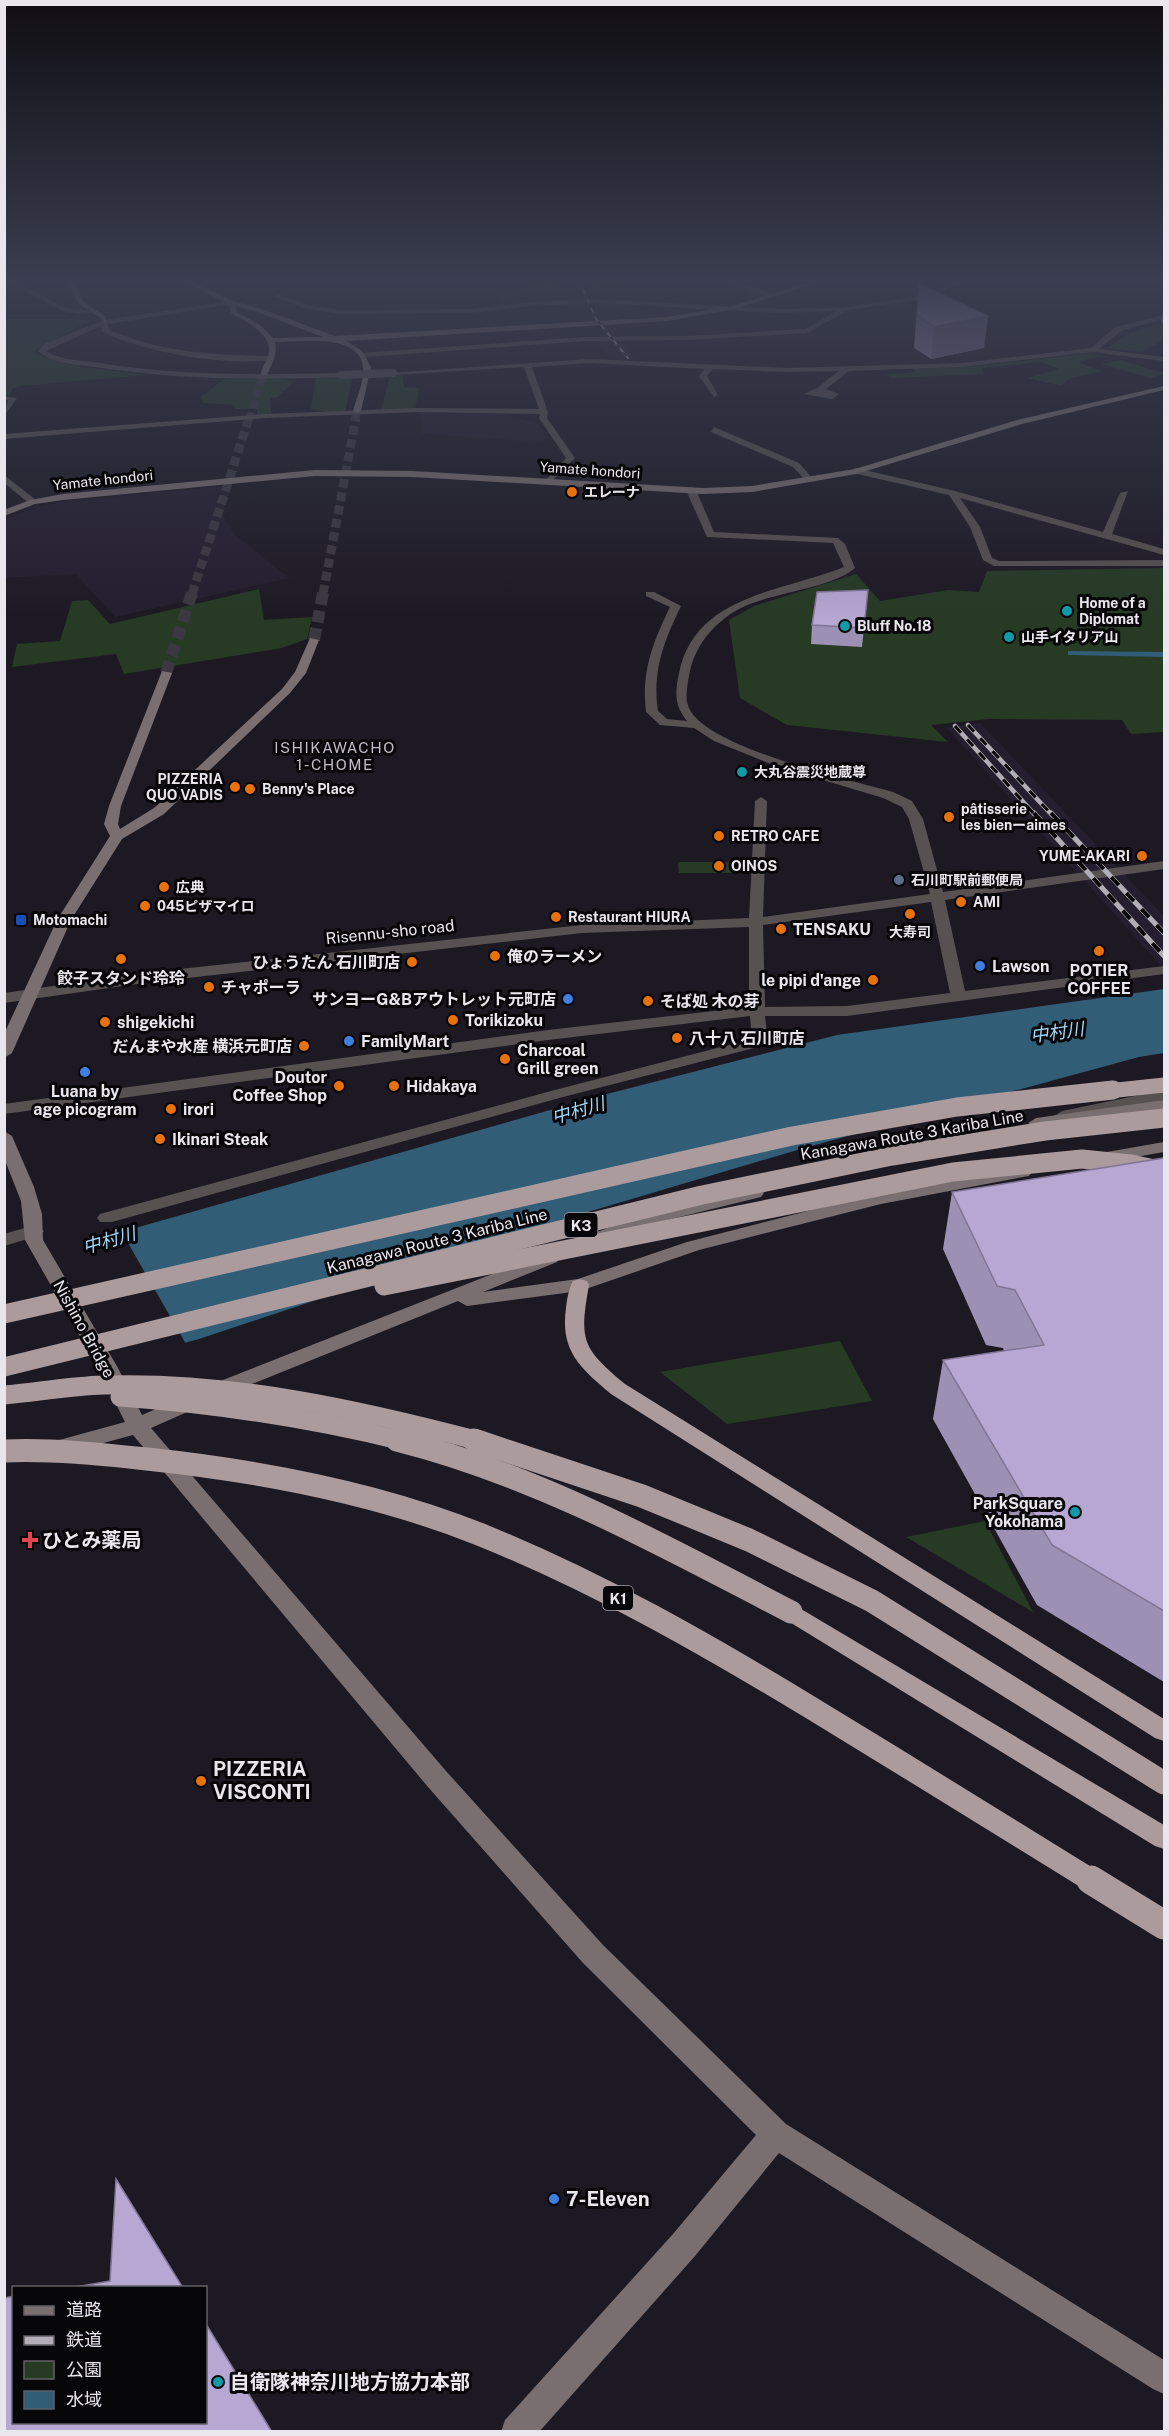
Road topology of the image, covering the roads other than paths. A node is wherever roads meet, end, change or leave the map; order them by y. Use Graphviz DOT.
graph roads {
  1 [pos="361,394"];
  2 [pos="538,394"];
  3 [pos="1140,394"];
  4 [pos="4,398"];
  5 [pos="357,411"];
  6 [pos="544,412"];
  7 [pos="4,414"];
  8 [pos="714,430"];
  9 [pos="4,437"];
  10 [pos="856,471"];
  11 [pos="4,478"];
  12 [pos="809,479"];
  13 [pos="549,481"];
  14 [pos="691,490"];
  15 [pos="952,493"];
  16 [pos="1125,493"];
  17 [pos="33,502"];
  18 [pos="4,513"];
  19 [pos="1106,536"];
  20 [pos="1164,552"];
  21 [pos="1164,562"];
  22 [pos="650,594"];
  23 [pos="314,640"];
  24 [pos="166,674"];
  25 [pos="696,725"];
  26 [pos="760,801"];
  27 [pos="117,836"];
  28 [pos="1164,865"];
  29 [pos="936,896"];
  30 [pos="756,922"];
  31 [pos="1164,970"];
  32 [pos="29,994"];
  33 [pos="958,995"];
  34 [pos="4,998"];
  35 [pos="757,1011"];
  36 [pos="4,1053"];
  37 [pos="1164,1085"];
  38 [pos="1164,1095"];
  39 [pos="1164,1105"];
  40 [pos="4,1109"];
  41 [pos="1164,1118"];
  42 [pos="1025,1125"];
  43 [pos="4,1136"];
  44 [pos="1164,1147"];
  45 [pos="1164,1171"];
  46 [pos="106,1218"];
  47 [pos="34,1236"];
  48 [pos="4,1240"];
  49 [pos="580,1285"];
  50 [pos="441,1303"];
  51 [pos="4,1314"];
  52 [pos="177,1325"];
  53 [pos="4,1367"];
  54 [pos="4,1396"];
  55 [pos="137,1426"];
  56 [pos="4,1450"];
  57 [pos="4,1461"];
  58 [pos="1164,1731"];
  59 [pos="1164,1783"];
  60 [pos="1164,1838"];
  61 [pos="1164,1925"];
  62 [pos="777,2134"];
  63 [pos="1164,2378"];
  64 [pos="517,2432"];
  1 -- 5 [label="street"];
  2 -- 6 [label="street"];
  3 -- 10 [label="street, Yamate hondori"];
  4 -- 7 [label="street"];
  6 -- 9 [label="street"];
  6 -- 13 [label="street"];
  8 -- 12 [label="street"];
  10 -- 12 [label="street, Yamate hondori"];
  10 -- 15 [label="street"];
  11 -- 17 [label="street"];
  12 -- 14 [label="street, Yamate hondori"];
  13 -- 14 [label="street, Yamate hondori"];
  13 -- 17 [label="street, Yamate hondori"];
  14 -- 25 [label="street"];
  15 -- 19 [label="street"];
  15 -- 21 [label="street"];
  16 -- 19 [label="street"];
  17 -- 18 [label="street, Yamate hondori"];
  19 -- 20 [label="street"];
  22 -- 25 [label="street"];
  23 -- 27 [label="street"];
  24 -- 27 [label="street"];
  25 -- 29 [label="street"];
  26 -- 30 [label="street"];
  27 -- 32 [label="street"];
  28 -- 29 [label="street, Risennu-sho road"];
  29 -- 30 [label="street, Risennu-sho road"];
  29 -- 33 [label="street"];
  30 -- 32 [label="street, Risennu-sho road"];
  30 -- 35 [label="street"];
  31 -- 33 [label="street"];
  32 -- 34 [label="street, Risennu-sho road"];
  32 -- 36 [label="street"];
  33 -- 35 [label="street"];
  35 -- 40 [label="street"];
  35 -- 46 [label="street"];
  37 -- 51 [label="highway, Kanagawa Route 3 Kariba Line, bridge"];
  38 -- 42 [label="street"];
  39 -- 42 [label="street"];
  41 -- 52 [label="highway, Kanagawa Route 3 Kariba Line / K3, bridge"];
  42 -- 50 [label="street"];
  43 -- 47 [label="street, Nishino Bridge"];
  44 -- 49 [label="street"];
  45 -- 52 [label="highway, bridge"];
  47 -- 48 [label="street"];
  47 -- 55 [label="street, Nishino Bridge, bridge"];
  49 -- 50 [label="street"];
  49 -- 58 [label="highway"];
  50 -- 55 [label="street"];
  52 -- 53 [label="highway, Kanagawa Route 3 Kariba Line / K3, bridge"];
  54 -- 59 [label="highway, bridge"];
  54 -- 60 [label="highway, bridge"];
  55 -- 57 [label="street"];
  55 -- 62 [label="street, Nishino Bridge"];
  56 -- 61 [label="highway, K1, bridge"];
  62 -- 63 [label="street, Nishino Bridge"];
  62 -- 64 [label="street"];
}
